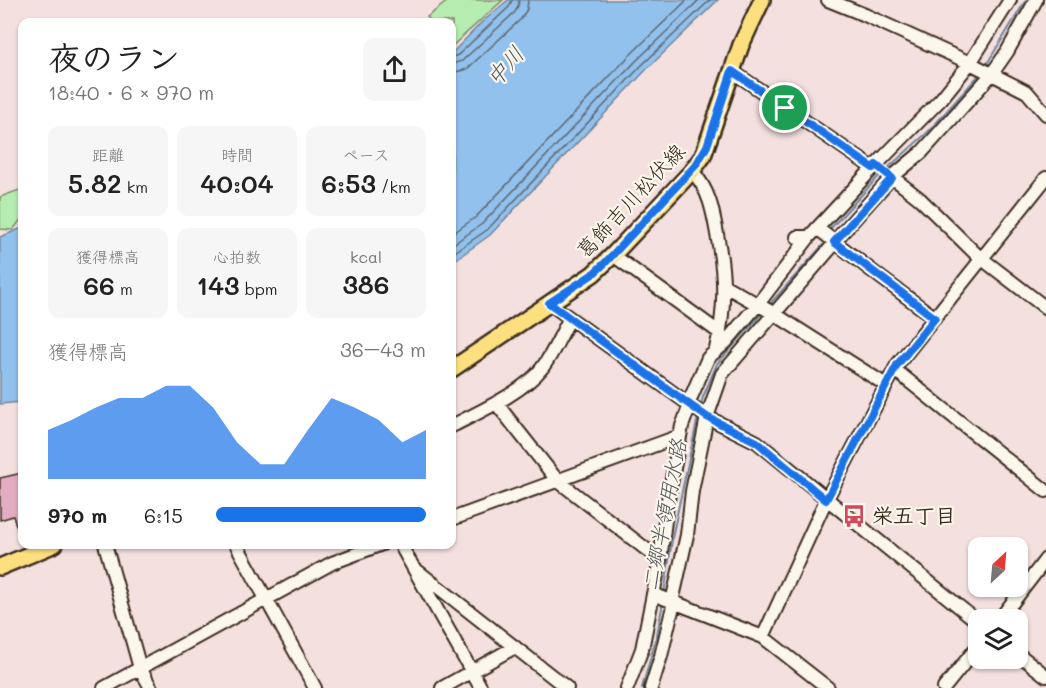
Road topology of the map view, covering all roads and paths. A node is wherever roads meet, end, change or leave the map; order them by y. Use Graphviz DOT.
graph roads {
  1 [pos="762,0"];
  2 [pos="828,0"];
  3 [pos="1010,0"];
  4 [pos="1036,0"];
  5 [pos="970,63"];
  6 [pos="732,71"];
  7 [pos="991,75"];
  8 [pos="1046,114"];
  9 [pos="874,166"];
  10 [pos="692,171"];
  11 [pos="892,177"];
  12 [pos="1046,178"];
  13 [pos="808,234"];
  14 [pos="834,242"];
  15 [pos="613,255"];
  16 [pos="983,258"];
  17 [pos="725,286"];
  18 [pos="549,303"];
  19 [pos="758,304"];
  20 [pos="1046,308"];
  21 [pos="773,313"];
  22 [pos="935,318"];
  23 [pos="569,320"];
  24 [pos="720,333"];
  25 [pos="716,349"];
  26 [pos="456,366"];
  27 [pos="895,370"];
  28 [pos="886,386"];
  29 [pos="496,403"];
  30 [pos="689,405"];
  31 [pos="707,417"];
  32 [pos="456,424"];
  33 [pos="680,436"];
  34 [pos="557,480"];
  35 [pos="1046,490"];
  36 [pos="826,500"];
  37 [pos="456,518"];
  38 [pos="43,549"];
  39 [pos="106,549"];
  40 [pos="239,549"];
  41 [pos="369,549"];
  42 [pos="403,549"];
  43 [pos="1046,559"];
  44 [pos="660,560"];
  45 [pos="0,567"];
  46 [pos="416,569"];
  47 [pos="653,594"];
  48 [pos="266,599"];
  49 [pos="672,602"];
  50 [pos="1007,609"];
  51 [pos="968,614"];
  52 [pos="763,637"];
  53 [pos="516,647"];
  54 [pos="968,658"];
  55 [pos="1028,662"];
  56 [pos="140,668"];
  57 [pos="472,672"];
  58 [pos="1046,676"];
  59 [pos="104,688"];
  60 [pos="151,688"];
  61 [pos="315,688"];
  62 [pos="442,688"];
  63 [pos="481,688"];
  64 [pos="567,688"];
  65 [pos="627,688"];
  66 [pos="651,688"];
  67 [pos="828,688"];
  68 [pos="944,688"];
  1 -- 6 [label="main road, 葛飾吉川松伏線"];
  2 -- 5 [label="street"];
  3 -- 5 [label="street"];
  4 -- 7 [label="street"];
  5 -- 7 [label="street"];
  5 -- 9 [label="street"];
  6 -- 9 [label="street"];
  6 -- 10 [label="main road, 葛飾吉川松伏線"];
  7 -- 8 [label="street"];
  7 -- 11 [label="street"];
  9 -- 11 [label="street"];
  9 -- 13 [label="street"];
  10 -- 15 [label="main road, 葛飾吉川松伏線"];
  10 -- 17 [label="street"];
  11 -- 14 [label="street"];
  11 -- 16 [label="street"];
  12 -- 16 [label="street"];
  13 -- 14 [label="street"];
  13 -- 19 [label="street"];
  14 -- 21 [label="street"];
  14 -- 22 [label="street"];
  15 -- 18 [label="main road, 葛飾吉川松伏線"];
  15 -- 24 [label="street"];
  16 -- 20 [label="street"];
  16 -- 22 [label="street"];
  17 -- 19 [label="street"];
  17 -- 24 [label="street"];
  18 -- 23 [label="street"];
  18 -- 26 [label="main road, 葛飾吉川松伏線"];
  19 -- 21 [label="street"];
  19 -- 25 [label="street"];
  21 -- 28 [label="street"];
  21 -- 31 [label="street"];
  22 -- 27 [label="street"];
  23 -- 29 [label="street"];
  23 -- 30 [label="street"];
  24 -- 25 [label="street"];
  25 -- 30 [label="street"];
  27 -- 28 [label="street"];
  27 -- 35 [label="street"];
  28 -- 36 [label="street"];
  29 -- 32 [label="street"];
  29 -- 34 [label="street"];
  30 -- 31 [label="street"];
  30 -- 33 [label="street"];
  31 -- 36 [label="street"];
  31 -- 49 [label="street"];
  33 -- 34 [label="street"];
  33 -- 44 [label="street"];
  34 -- 37 [label="street"];
  34 -- 44 [label="street"];
  36 -- 51 [label="street"];
  36 -- 52 [label="street"];
  38 -- 45 [label="main road"];
  39 -- 56 [label="street"];
  40 -- 48 [label="street"];
  41 -- 48 [label="street"];
  42 -- 46 [label="street"];
  43 -- 50 [label="street"];
  44 -- 47 [label="street"];
  46 -- 53 [label="street"];
  46 -- 57 [label="street"];
  47 -- 49 [label="street"];
  47 -- 65 [label="street"];
  48 -- 56 [label="street"];
  48 -- 61 [label="street"];
  49 -- 52 [label="street"];
  49 -- 66 [label="street"];
  52 -- 67 [label="street"];
  53 -- 57 [label="street"];
  53 -- 64 [label="street"];
  54 -- 68 [label="street"];
  55 -- 58 [label="street"];
  56 -- 59 [label="street"];
  56 -- 60 [label="street"];
  57 -- 62 [label="street"];
  57 -- 63 [label="street"];
}
